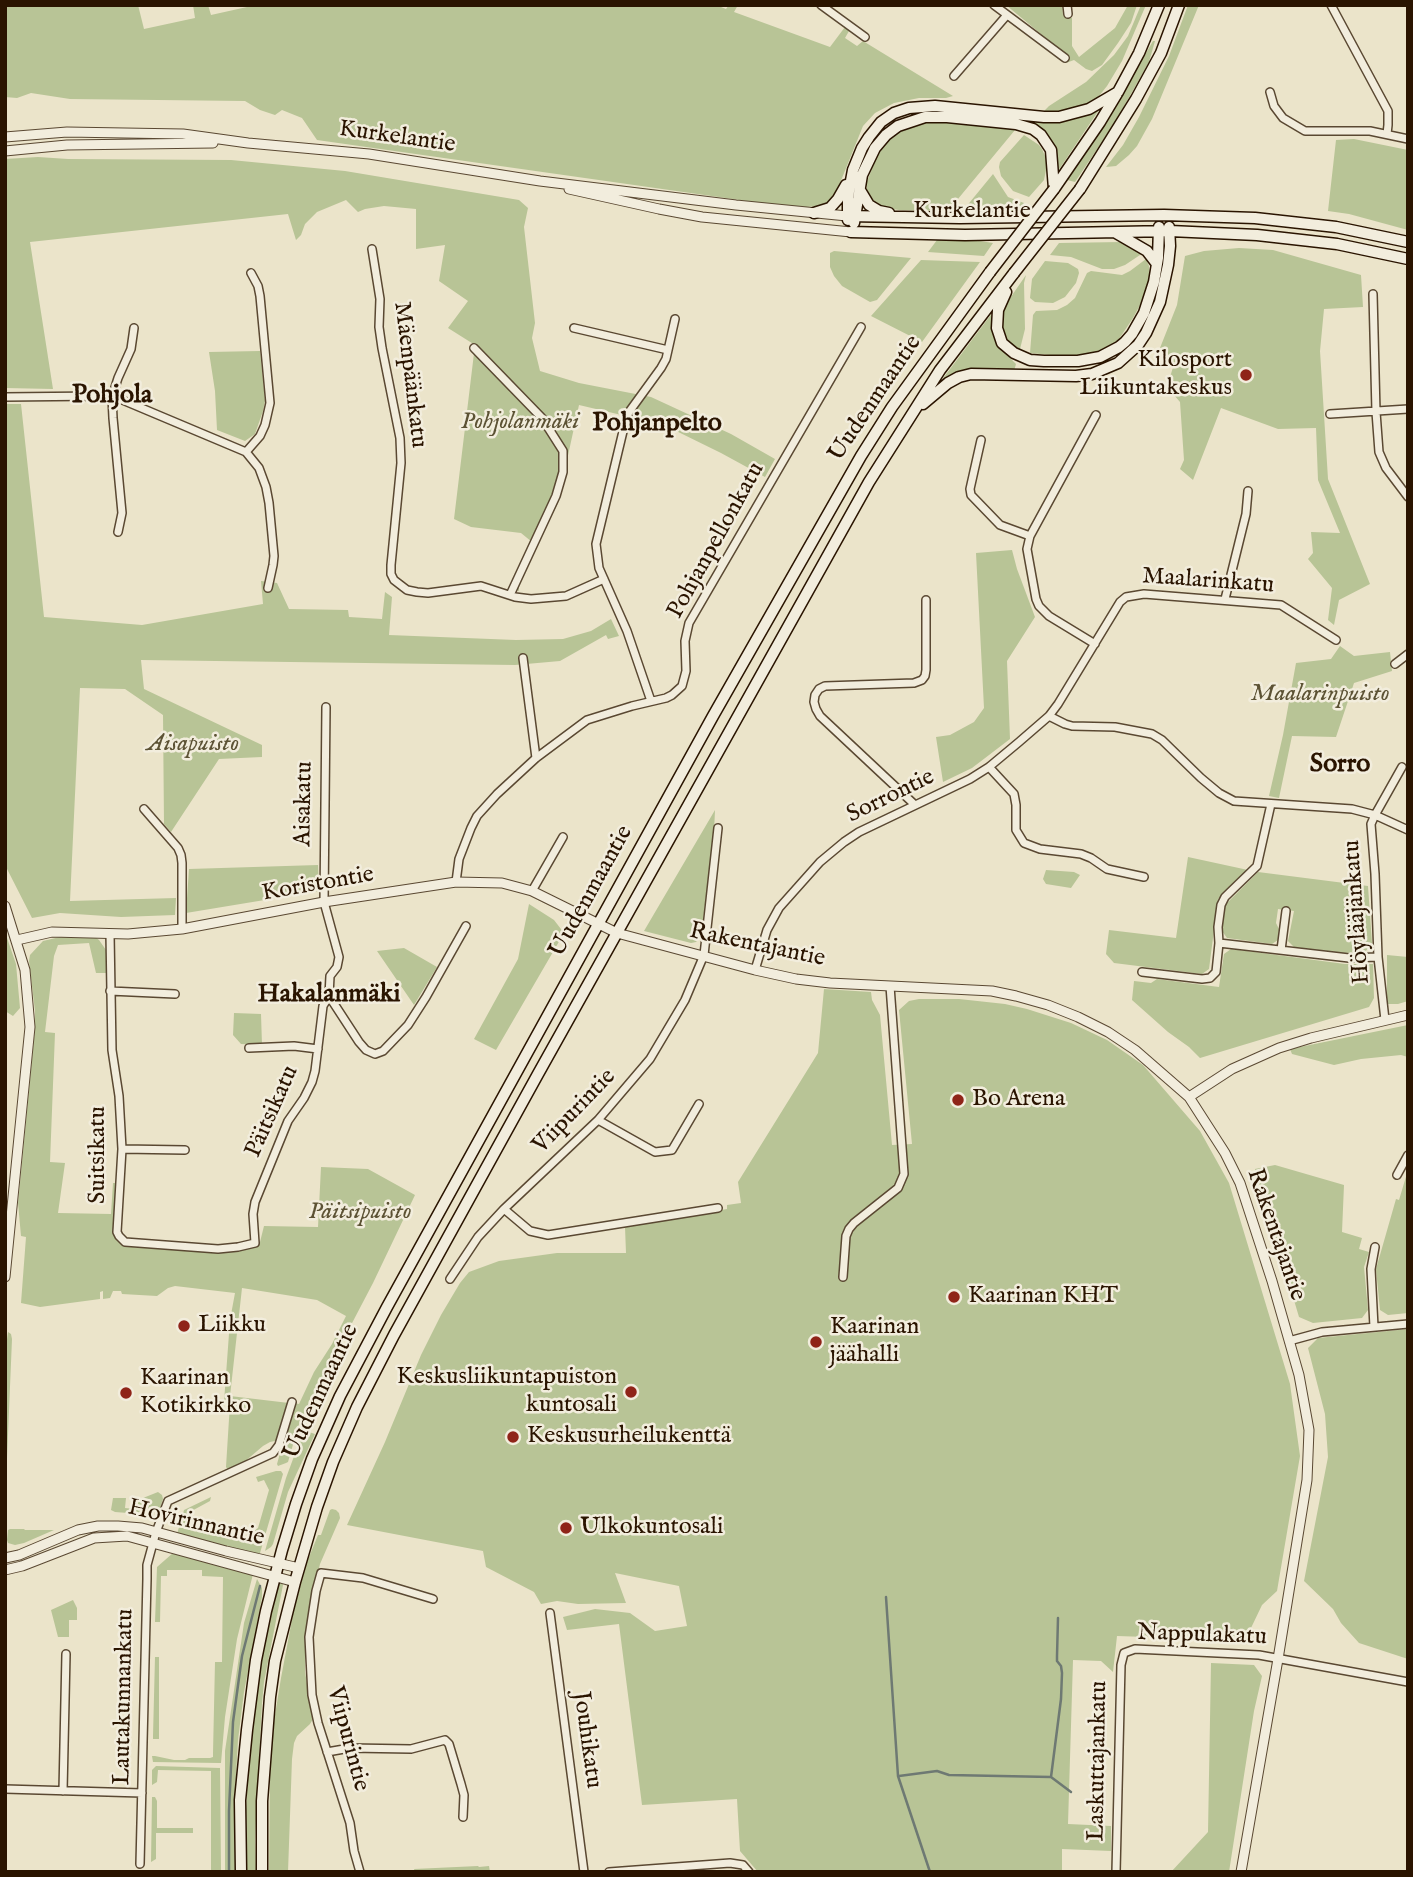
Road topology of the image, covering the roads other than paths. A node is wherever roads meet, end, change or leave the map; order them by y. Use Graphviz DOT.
graph roads {
  1 [pos="821,5"];
  2 [pos="994,5"];
  3 [pos="1159,5"];
  4 [pos="1180,5"];
  5 [pos="1331,5"];
  6 [pos="1007,15"];
  7 [pos="865,37"];
  8 [pos="1065,58"];
  9 [pos="954,76"];
  10 [pos="1118,92"];
  11 [pos="1270,92"];
  12 [pos="1387,134"];
  13 [pos="5,137"];
  14 [pos="1408,139"];
  15 [pos="248,143"];
  16 [pos="5,150"];
  17 [pos="853,170"];
  18 [pos="540,181"];
  19 [pos="859,189"];
  20 [pos="1054,189"];
  21 [pos="814,213"];
  22 [pos="1164,215"];
  23 [pos="851,216"];
  24 [pos="902,216"];
  25 [pos="1158,231"];
  26 [pos="1170,231"];
  27 [pos="851,232"];
  28 [pos="1114,232"];
  29 [pos="1408,242"];
  30 [pos="372,248"];
  31 [pos="1408,259"];
  32 [pos="1157,264"];
  33 [pos="251,273"];
  34 [pos="1014,273"];
  35 [pos="1373,294"];
  36 [pos="675,319"];
  37 [pos="861,327"];
  38 [pos="134,328"];
  39 [pos="574,328"];
  40 [pos="474,348"];
  41 [pos="668,350"];
  42 [pos="5,397"];
  43 [pos="113,397"];
  44 [pos="1408,410"];
  45 [pos="1376,412"];
  46 [pos="911,414"];
  47 [pos="1330,414"];
  48 [pos="1096,415"];
  49 [pos="981,440"];
  50 [pos="246,452"];
  51 [pos="1248,491"];
  52 [pos="1408,497"];
  53 [pos="118,532"];
  54 [pos="1030,536"];
  55 [pos="604,579"];
  56 [pos="268,588"];
  57 [pos="510,595"];
  58 [pos="1225,599"];
  59 [pos="926,600"];
  60 [pos="1336,640"];
  61 [pos="1095,644"];
  62 [pos="1408,654"];
  63 [pos="523,658"];
  64 [pos="1395,664"];
  65 [pos="651,701"];
  66 [pos="326,707"];
  67 [pos="1049,716"];
  68 [pos="536,758"];
  69 [pos="989,767"];
  70 [pos="1402,767"];
  71 [pos="1271,804"];
  72 [pos="915,805"];
  73 [pos="144,809"];
  74 [pos="1375,815"];
  75 [pos="718,828"];
  76 [pos="1408,830"];
  77 [pos="563,837"];
  78 [pos="1144,877"];
  79 [pos="456,882"];
  80 [pos="532,891"];
  81 [pos="324,902"];
  82 [pos="5,906"];
  83 [pos="1286,911"];
  84 [pos="598,925"];
  85 [pos="466,926"];
  86 [pos="182,929"];
  87 [pos="617,933"];
  88 [pos="110,934"];
  89 [pos="17,940"];
  90 [pos="1219,943"];
  91 [pos="1281,950"];
  92 [pos="704,955"];
  93 [pos="1378,957"];
  94 [pos="755,970"];
  95 [pos="1142,972"];
  96 [pos="890,986"];
  97 [pos="110,991"];
  98 [pos="174,995"];
  99 [pos="329,996"];
  100 [pos="1408,1015"];
  101 [pos="1385,1020"];
  102 [pos="249,1048"];
  103 [pos="318,1049"];
  104 [pos="1189,1097"];
  105 [pos="699,1104"];
  106 [pos="598,1120"];
  107 [pos="122,1149"];
  108 [pos="185,1150"];
  109 [pos="1408,1155"];
  110 [pos="1398,1175"];
  111 [pos="718,1208"];
  112 [pos="504,1209"];
  113 [pos="255,1243"];
  114 [pos="1376,1247"];
  115 [pos="5,1277"];
  116 [pos="842,1277"];
  117 [pos="450,1279"];
  118 [pos="1408,1324"];
  119 [pos="1374,1327"];
  120 [pos="1289,1340"];
  121 [pos="292,1402"];
  122 [pos="156,1532"];
  123 [pos="153,1543"];
  124 [pos="278,1563"];
  125 [pos="5,1564"];
  126 [pos="299,1568"];
  127 [pos="275,1576"];
  128 [pos="295,1582"];
  129 [pos="433,1600"];
  130 [pos="550,1613"];
  131 [pos="1124,1653"];
  132 [pos="66,1654"];
  133 [pos="1279,1659"];
  134 [pos="1408,1682"];
  135 [pos="327,1752"];
  136 [pos="5,1789"];
  137 [pos="64,1791"];
  138 [pos="142,1793"];
  139 [pos="463,1817"];
  140 [pos="141,1864"];
  141 [pos="241,1872"];
  142 [pos="262,1872"];
  143 [pos="360,1872"];
  144 [pos="584,1872"];
  145 [pos="609,1872"];
  146 [pos="749,1872"];
  147 [pos="1116,1872"];
  148 [pos="1241,1872"];
  1 -- 7 [label="street"];
  2 -- 6 [label="street"];
  3 -- 10 [label="main road, Uudenmaantie"];
  4 -- 34 [label="main road, Uudenmaantie, bridge"];
  5 -- 12 [label="street"];
  6 -- 8 [label="street"];
  6 -- 9 [label="street"];
  10 -- 17 [label="main road"];
  10 -- 20 [label="main road, Uudenmaantie"];
  11 -- 12 [label="street"];
  12 -- 14 [label="street"];
  13 -- 15 [label="street, Kurkelantie"];
  15 -- 16 [label="street, Kurkelantie"];
  15 -- 18 [label="street, Kurkelantie"];
  17 -- 21 [label="main road"];
  17 -- 23 [label="main road"];
  18 -- 21 [label="street, Kurkelantie"];
  18 -- 27 [label="street, Kurkelantie"];
  19 -- 20 [label="main road"];
  19 -- 23 [label="main road"];
  19 -- 24 [label="main road"];
  20 -- 84 [label="main road, Uudenmaantie, bridge"];
  21 -- 23 [label="street, Kurkelantie"];
  22 -- 24 [label="main road, Kurkelantie"];
  22 -- 25 [label="main road"];
  22 -- 26 [label="main road"];
  22 -- 29 [label="main road, Kurkelantie"];
  23 -- 24 [label="main road, Kurkelantie"];
  23 -- 27 [label="main road"];
  25 -- 26 [label="main road, Kurkelantie"];
  25 -- 28 [label="main road, Kurkelantie"];
  25 -- 32 [label="main road"];
  26 -- 31 [label="main road, Kurkelantie"];
  26 -- 46 [label="main road"];
  27 -- 28 [label="main road, Kurkelantie"];
  28 -- 32 [label="main road"];
  30 -- 57 [label="street, Mäenpäänkatu"];
  32 -- 34 [label="main road"];
  33 -- 50 [label="street"];
  34 -- 46 [label="main road, Uudenmaantie"];
  35 -- 45 [label="street"];
  36 -- 41 [label="street"];
  37 -- 65 [label="street, Pohjanpellonkatu"];
  38 -- 43 [label="street"];
  39 -- 41 [label="street"];
  40 -- 57 [label="street"];
  41 -- 55 [label="street"];
  42 -- 43 [label="street"];
  43 -- 50 [label="street"];
  43 -- 53 [label="street"];
  44 -- 45 [label="street"];
  45 -- 47 [label="street"];
  45 -- 52 [label="street"];
  46 -- 87 [label="main road, Uudenmaantie"];
  48 -- 54 [label="street"];
  49 -- 54 [label="street"];
  50 -- 56 [label="street"];
  51 -- 58 [label="street"];
  54 -- 61 [label="street"];
  55 -- 57 [label="street, Mäenpäänkatu"];
  55 -- 65 [label="street"];
  58 -- 60 [label="street, Maalarinkatu"];
  58 -- 61 [label="street, Maalarinkatu"];
  59 -- 72 [label="street"];
  61 -- 67 [label="street, Maalarinkatu"];
  62 -- 64 [label="street"];
  63 -- 68 [label="street"];
  65 -- 68 [label="street, Pohjanpellonkatu"];
  66 -- 81 [label="street, Aisakatu"];
  67 -- 69 [label="street, Sorrontie"];
  67 -- 71 [label="street"];
  68 -- 79 [label="street, Pohjanpellonkatu"];
  69 -- 72 [label="street, Sorrontie"];
  69 -- 78 [label="street"];
  70 -- 74 [label="street, Höylääjänkatu"];
  71 -- 74 [label="street"];
  71 -- 90 [label="street"];
  72 -- 94 [label="street, Sorrontie"];
  73 -- 86 [label="street"];
  74 -- 76 [label="street"];
  74 -- 93 [label="street, Höylääjänkatu"];
  75 -- 92 [label="street, Viipurintie"];
  77 -- 80 [label="street"];
  79 -- 80 [label="street, Koristontie"];
  79 -- 81 [label="street, Koristontie"];
  80 -- 84 [label="street, Koristontie"];
  81 -- 86 [label="street, Koristontie"];
  81 -- 99 [label="street, Aisakatu"];
  82 -- 89 [label="street"];
  83 -- 91 [label="street"];
  84 -- 87 [label="street, Koristontie"];
  84 -- 124 [label="main road, Uudenmaantie"];
  85 -- 99 [label="street"];
  86 -- 88 [label="street, Koristontie"];
  87 -- 92 [label="street, Rakentajantie"];
  87 -- 126 [label="main road, Uudenmaantie"];
  88 -- 89 [label="street, Koristontie"];
  88 -- 97 [label="street, Suitsikatu"];
  89 -- 115 [label="street"];
  90 -- 91 [label="street"];
  90 -- 95 [label="street"];
  91 -- 93 [label="street"];
  92 -- 94 [label="street, Rakentajantie"];
  92 -- 106 [label="street, Viipurintie"];
  93 -- 101 [label="street, Höylääjänkatu"];
  94 -- 96 [label="street, Rakentajantie"];
  96 -- 104 [label="street, Rakentajantie"];
  96 -- 116 [label="street"];
  97 -- 98 [label="street"];
  97 -- 107 [label="street, Suitsikatu"];
  99 -- 103 [label="street, Päitsikatu"];
  100 -- 101 [label="street"];
  101 -- 104 [label="street"];
  102 -- 103 [label="street"];
  103 -- 113 [label="street, Päitsikatu"];
  104 -- 120 [label="street, Rakentajantie"];
  105 -- 106 [label="street"];
  106 -- 112 [label="street, Viipurintie"];
  107 -- 108 [label="street"];
  107 -- 113 [label="street, Suitsikatu"];
  109 -- 110 [label="street"];
  111 -- 112 [label="street"];
  112 -- 117 [label="street, Viipurintie"];
  114 -- 119 [label="street"];
  118 -- 119 [label="street"];
  119 -- 120 [label="street"];
  120 -- 133 [label="street, Rakentajantie"];
  121 -- 122 [label="street, Lautakunnankatu"];
  122 -- 123 [label="street, Lautakunnankatu"];
  122 -- 124 [label="street, Hovirinnantie"];
  122 -- 125 [label="street, Hovirinnantie"];
  123 -- 125 [label="street, Hovirinnantie"];
  123 -- 127 [label="street, Hovirinnantie"];
  123 -- 138 [label="street, Lautakunnankatu"];
  124 -- 126 [label="street, Hovirinnantie"];
  124 -- 127 [label="main road, Uudenmaantie"];
  126 -- 128 [label="main road, Uudenmaantie"];
  127 -- 128 [label="street, Hovirinnantie"];
  127 -- 141 [label="main road, Uudenmaantie"];
  128 -- 142 [label="main road, Uudenmaantie"];
  129 -- 135 [label="street, Viipurintie"];
  130 -- 144 [label="street, Jouhikatu"];
  131 -- 133 [label="street, Nappulakatu"];
  131 -- 147 [label="street, Laskuttajankatu"];
  132 -- 137 [label="street"];
  133 -- 134 [label="street, Nappulakatu"];
  133 -- 148 [label="street, Rakentajantie"];
  135 -- 139 [label="street"];
  135 -- 143 [label="street, Viipurintie"];
  136 -- 137 [label="street"];
  137 -- 138 [label="street"];
  138 -- 140 [label="street, Lautakunnankatu"];
  145 -- 146 [label="street"];
}
